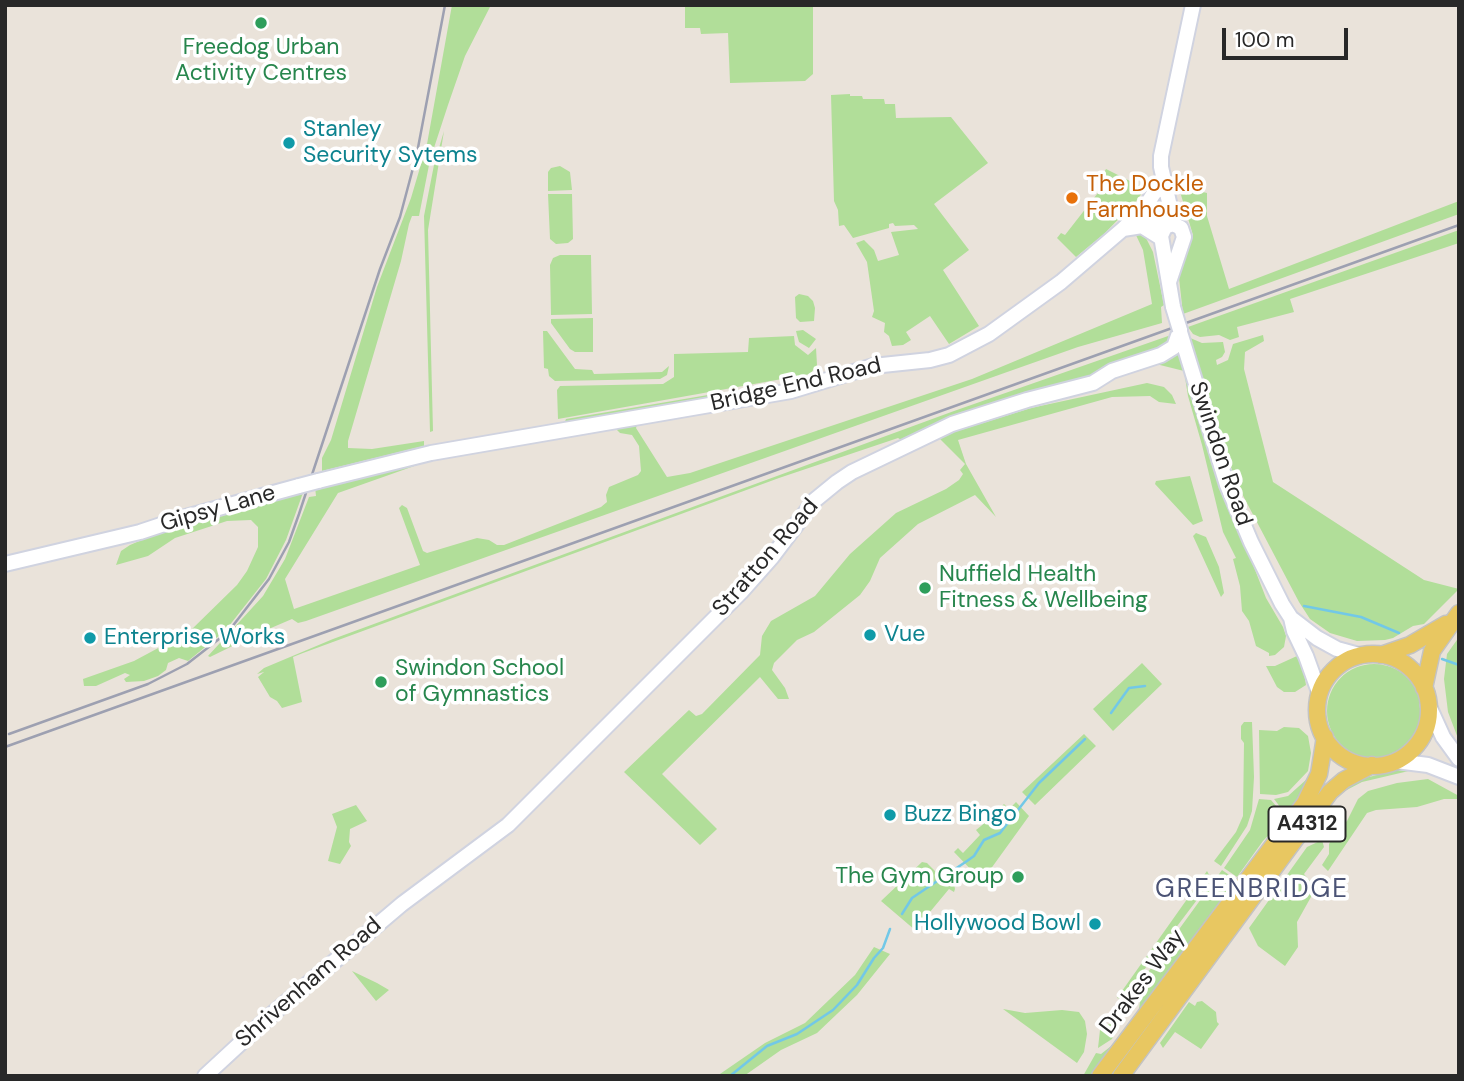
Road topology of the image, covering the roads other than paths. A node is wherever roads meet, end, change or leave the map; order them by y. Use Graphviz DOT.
graph roads {
  1 [pos="1193,5"];
  2 [pos="1165,184"];
  3 [pos="1128,224"];
  4 [pos="1172,225"];
  5 [pos="1161,239"];
  6 [pos="1181,243"];
  7 [pos="1169,282"];
  8 [pos="1180,330"];
  9 [pos="431,453"];
  10 [pos="5,564"];
  11 [pos="1456,616"];
  12 [pos="1291,618"];
  13 [pos="1359,655"];
  14 [pos="1379,656"];
  15 [pos="1319,692"];
  16 [pos="1426,696"];
  17 [pos="1325,737"];
  18 [pos="1459,759"];
  19 [pos="1396,761"];
  20 [pos="1372,765"];
  21 [pos="1459,777"];
  22 [pos="415,894"];
  23 [pos="1143,1033"];
  24 [pos="205,1076"];
  25 [pos="1100,1076"];
  26 [pos="1121,1076"];
  1 -- 2 [label="main road"];
  2 -- 3 [label="main road, Bridge End Road"];
  2 -- 4 [label="main road"];
  3 -- 4 [label="main road"];
  3 -- 5 [label="main road"];
  3 -- 9 [label="main road, Bridge End Road"];
  4 -- 5 [label="main road"];
  4 -- 6 [label="main road"];
  5 -- 6 [label="main road"];
  5 -- 7 [label="main road, Swindon Road"];
  6 -- 7 [label="main road, Swindon Road"];
  7 -- 8 [label="main road, Swindon Road, bridge"];
  8 -- 12 [label="main road, Swindon Road"];
  8 -- 22 [label="main road, Stratton Road"];
  9 -- 10 [label="main road, Gipsy Lane, bridge"];
  11 -- 14 [label="main road"];
  11 -- 16 [label="main road"];
  12 -- 13 [label="main road, Swindon Road"];
  12 -- 15 [label="main road, Swindon Road"];
  13 -- 14 [label="main road"];
  13 -- 15 [label="main road"];
  14 -- 16 [label="main road"];
  15 -- 17 [label="main road, A4312"];
  16 -- 18 [label="main road"];
  16 -- 19 [label="main road"];
  17 -- 20 [label="main road"];
  17 -- 23 [label="main road, Drakes Way / A4312"];
  19 -- 20 [label="main road, A4312"];
  19 -- 21 [label="main road"];
  20 -- 23 [label="main road, Drakes Way / A4312"];
  22 -- 24 [label="main road, Shrivenham Road"];
  23 -- 25 [label="main road, Drakes Way / A4312"];
  23 -- 26 [label="main road, Drakes Way / A4312"];
}
